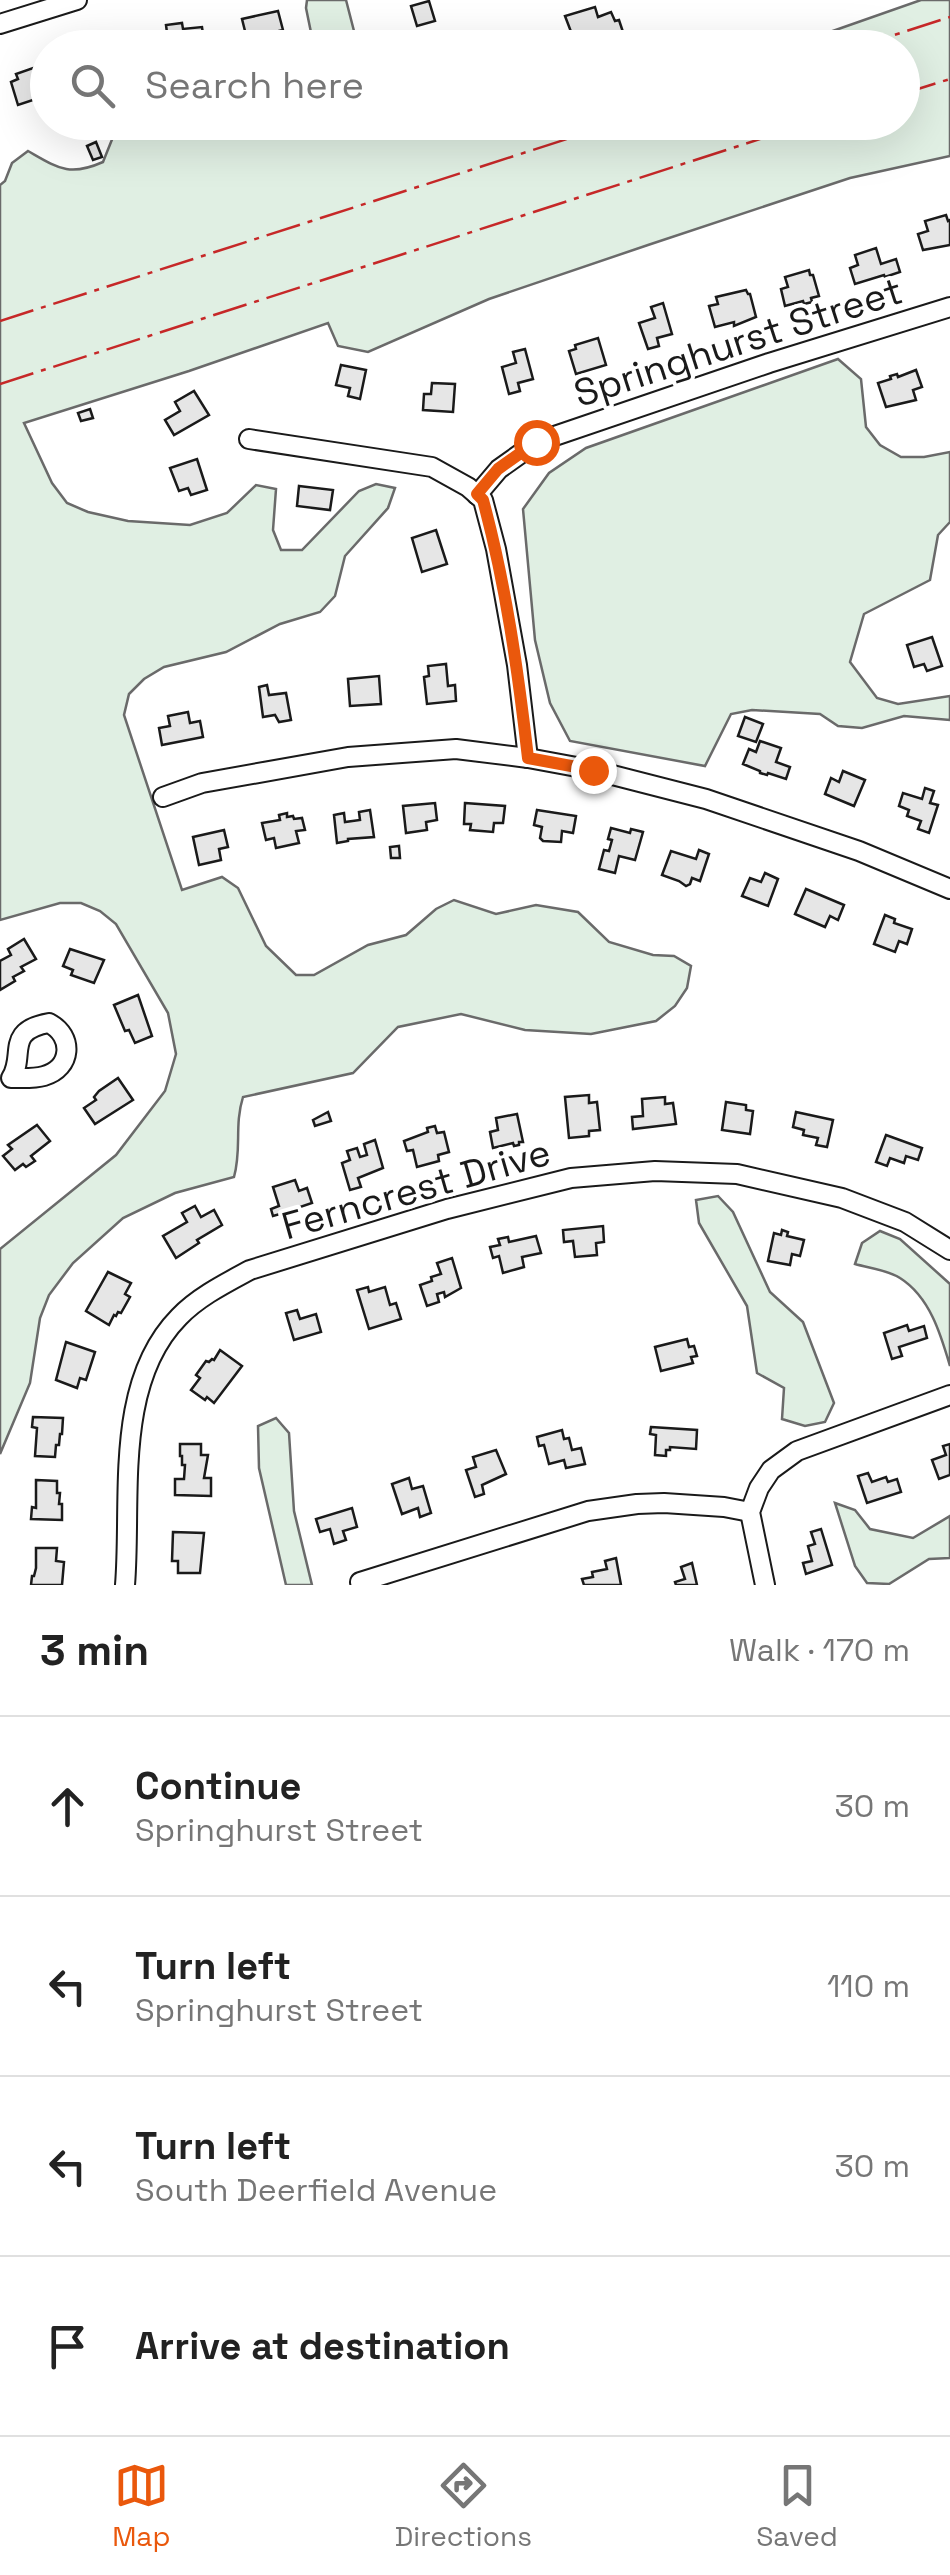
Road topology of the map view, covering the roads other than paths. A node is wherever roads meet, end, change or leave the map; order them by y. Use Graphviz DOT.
graph roads {
  1 [pos="76,0"];
  2 [pos="0,24"];
  3 [pos="950,307"];
  4 [pos="248,438"];
  5 [pos="477,494"];
  6 [pos="528,758"];
  7 [pos="163,797"];
  8 [pos="950,889"];
  9 [pos="950,1250"];
  10 [pos="950,1394"];
  11 [pos="750,1512"];
  12 [pos="360,1582"];
  13 [pos="125,1585"];
  14 [pos="765,1585"];
  1 -- 2 [label="street"];
  3 -- 5 [label="street, Springhurst Street"];
  4 -- 5 [label="street"];
  5 -- 6 [label="street"];
  6 -- 7 [label="street"];
  6 -- 8 [label="street"];
  9 -- 13 [label="street, Ferncrest Drive"];
  10 -- 11 [label="street"];
  11 -- 12 [label="street"];
  11 -- 14 [label="street"];
}
